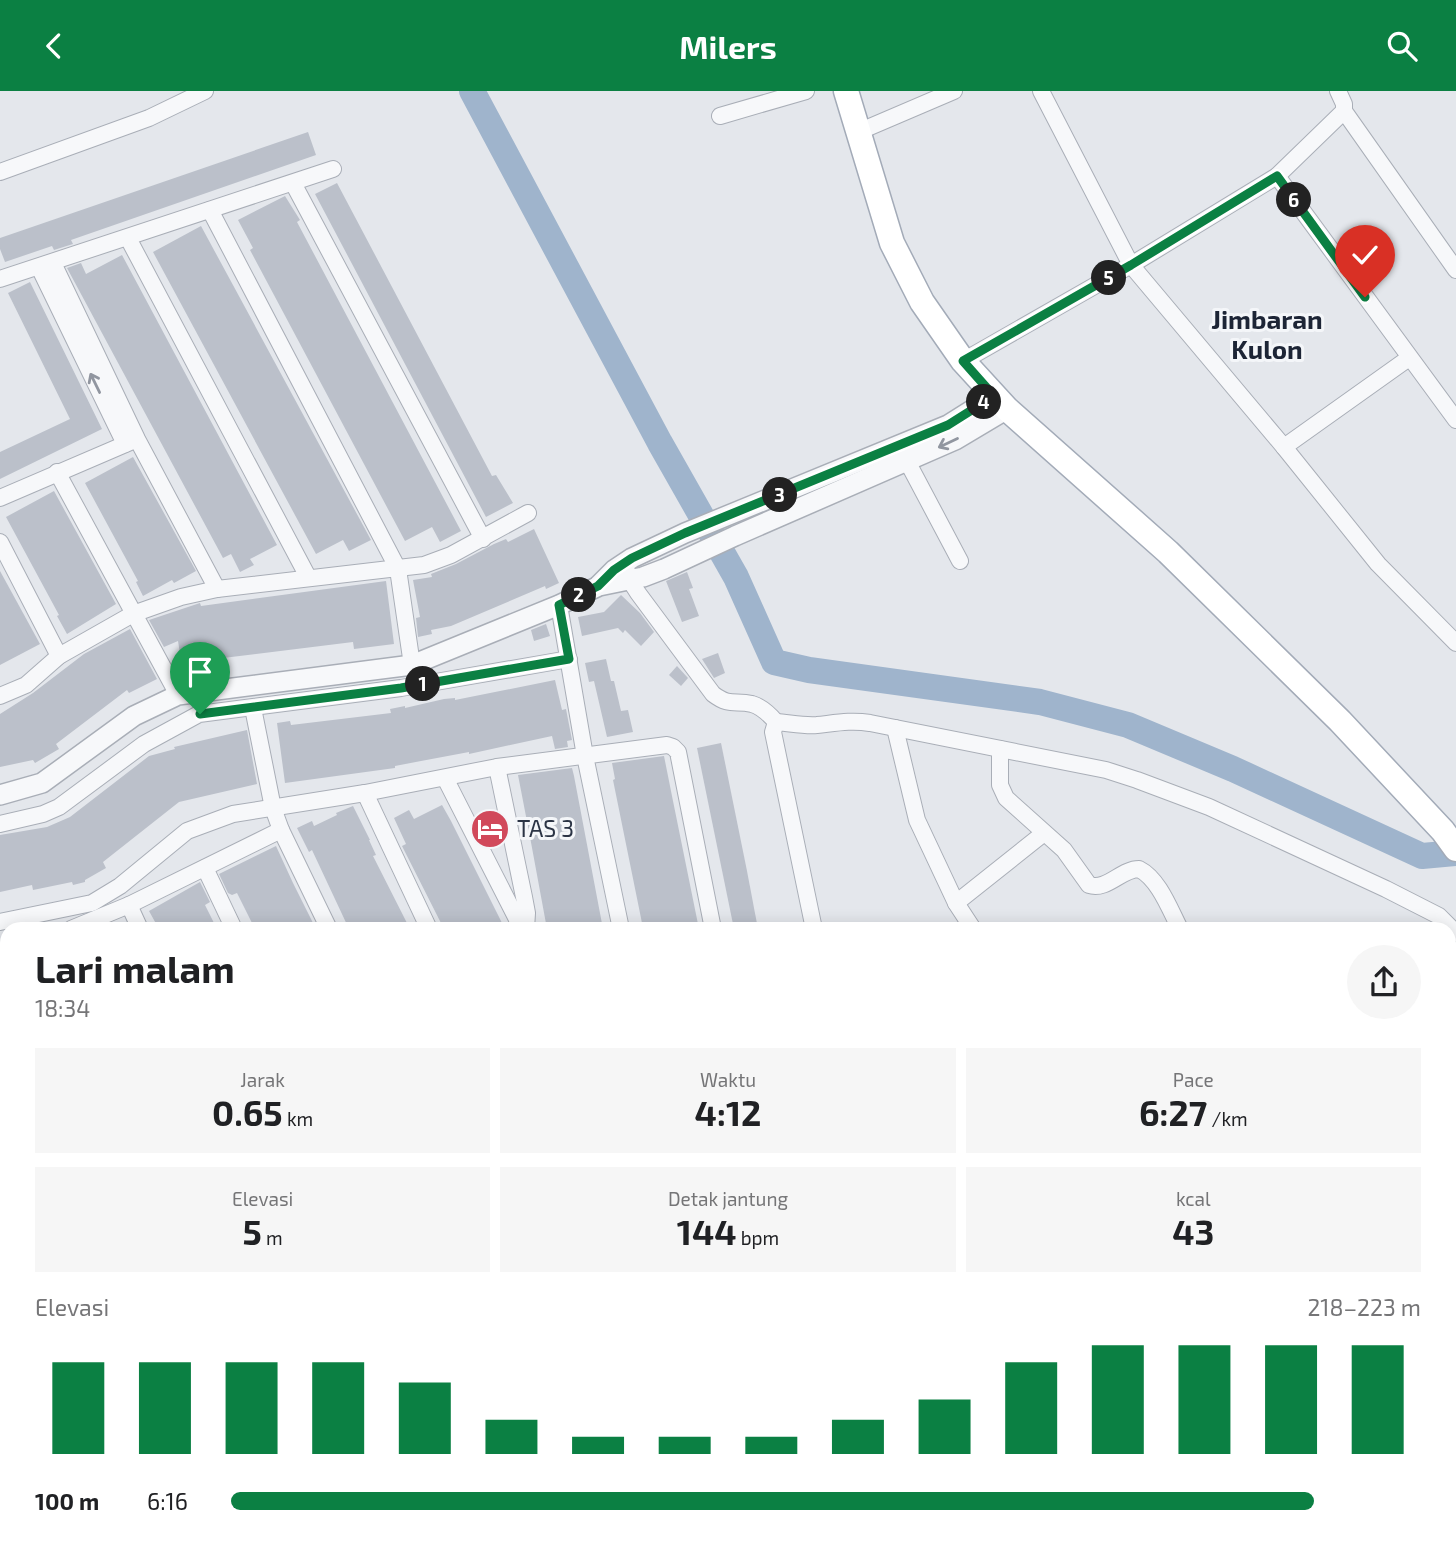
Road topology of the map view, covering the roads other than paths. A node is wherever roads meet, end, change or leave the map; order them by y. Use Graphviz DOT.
graph roads {
  1 [pos="205,91"];
  2 [pos="806,91"];
  3 [pos="846,91"];
  4 [pos="954,91"];
  5 [pos="1041,91"];
  6 [pos="1338,91"];
  7 [pos="1344,111"];
  8 [pos="720,116"];
  9 [pos="858,132"];
  10 [pos="333,169"];
  11 [pos="0,172"];
  12 [pos="1277,176"];
  13 [pos="293,183"];
  14 [pos="210,210"];
  15 [pos="128,238"];
  16 [pos="46,265"];
  17 [pos="1131,265"];
  18 [pos="1456,270"];
  19 [pos="0,279"];
  20 [pos="1409,358"];
  21 [pos="963,361"];
  22 [pos="1001,402"];
  23 [pos="1456,419"];
  24 [pos="131,442"];
  25 [pos="1284,447"];
  26 [pos="907,461"];
  27 [pos="57,472"];
  28 [pos="847,477"];
  29 [pos="0,498"];
  30 [pos="528,513"];
  31 [pos="483,539"];
  32 [pos="0,542"];
  33 [pos="960,561"];
  34 [pos="398,569"];
  35 [pos="627,571"];
  36 [pos="308,577"];
  37 [pos="217,589"];
  38 [pos="559,605"];
  39 [pos="133,614"];
  40 [pos="1456,642"];
  41 [pos="568,654"];
  42 [pos="59,656"];
  43 [pos="412,665"];
  44 [pos="178,695"];
  45 [pos="0,696"];
  46 [pos="253,708"];
  47 [pos="771,717"];
  48 [pos="895,727"];
  49 [pos="1000,749"];
  50 [pos="585,756"];
  51 [pos="497,767"];
  52 [pos="445,778"];
  53 [pos="365,793"];
  54 [pos="0,795"];
  55 [pos="273,808"];
  56 [pos="0,824"];
  57 [pos="281,830"];
  58 [pos="1044,833"];
  59 [pos="1451,836"];
  60 [pos="205,868"];
  61 [pos="956,903"];
  62 [pos="129,905"];
  63 [pos="0,922"];
  64 [pos="39,922"];
  65 [pos="88,922"];
  66 [pos="137,922"];
  67 [pos="231,922"];
  68 [pos="326,922"];
  69 [pos="426,922"];
  70 [pos="520,922"];
  71 [pos="525,922"];
  72 [pos="620,922"];
  73 [pos="712,922"];
  74 [pos="813,922"];
  75 [pos="968,922"];
  76 [pos="1176,922"];
  77 [pos="1446,922"];
  1 -- 11 [label="street"];
  2 -- 8 [label="street"];
  3 -- 9 [label="main road"];
  4 -- 9 [label="street"];
  5 -- 17 [label="street"];
  6 -- 7 [label="street"];
  7 -- 12 [label="street"];
  7 -- 18 [label="street"];
  9 -- 21 [label="main road"];
  10 -- 13 [label="street"];
  12 -- 17 [label="street"];
  12 -- 20 [label="street"];
  13 -- 14 [label="street"];
  13 -- 31 [label="street"];
  14 -- 15 [label="street"];
  14 -- 34 [label="street"];
  15 -- 16 [label="street"];
  15 -- 36 [label="street"];
  16 -- 19 [label="street"];
  16 -- 24 [label="street"];
  17 -- 21 [label="street"];
  17 -- 25 [label="street"];
  20 -- 23 [label="street"];
  20 -- 25 [label="street"];
  21 -- 22 [label="main road"];
  22 -- 26 [label="street, one-way"];
  22 -- 28 [label="street"];
  22 -- 59 [label="main road"];
  24 -- 27 [label="street"];
  24 -- 37 [label="street"];
  25 -- 40 [label="street"];
  26 -- 28 [label="street"];
  26 -- 33 [label="street"];
  27 -- 29 [label="street"];
  27 -- 39 [label="street"];
  28 -- 35 [label="street"];
  28 -- 35 [label="street"];
  30 -- 31 [label="street"];
  31 -- 34 [label="street"];
  32 -- 42 [label="street"];
  34 -- 36 [label="street"];
  34 -- 43 [label="street"];
  35 -- 38 [label="street"];
  35 -- 47 [label="street"];
  36 -- 37 [label="street"];
  37 -- 39 [label="street"];
  38 -- 41 [label="street"];
  38 -- 43 [label="street"];
  39 -- 42 [label="street"];
  39 -- 44 [label="street"];
  41 -- 46 [label="street"];
  41 -- 50 [label="street"];
  42 -- 45 [label="street"];
  43 -- 44 [label="street"];
  44 -- 54 [label="street"];
  46 -- 55 [label="street"];
  46 -- 56 [label="street"];
  47 -- 48 [label="street"];
  47 -- 74 [label="street"];
  48 -- 49 [label="street"];
  48 -- 61 [label="street"];
  49 -- 58 [label="street"];
  49 -- 77 [label="street"];
  50 -- 51 [label="street"];
  50 -- 72 [label="street"];
  50 -- 73 [label="street"];
  51 -- 52 [label="street"];
  51 -- 71 [label="street"];
  52 -- 53 [label="street"];
  52 -- 70 [label="street"];
  53 -- 55 [label="street"];
  53 -- 69 [label="street"];
  55 -- 57 [label="street"];
  55 -- 64 [label="street"];
  57 -- 60 [label="street"];
  57 -- 68 [label="street"];
  58 -- 61 [label="street"];
  58 -- 76 [label="street"];
  60 -- 62 [label="street"];
  60 -- 67 [label="street"];
  61 -- 75 [label="street"];
  62 -- 65 [label="street"];
  62 -- 66 [label="street"];
  63 -- 64 [label="street"];
}
